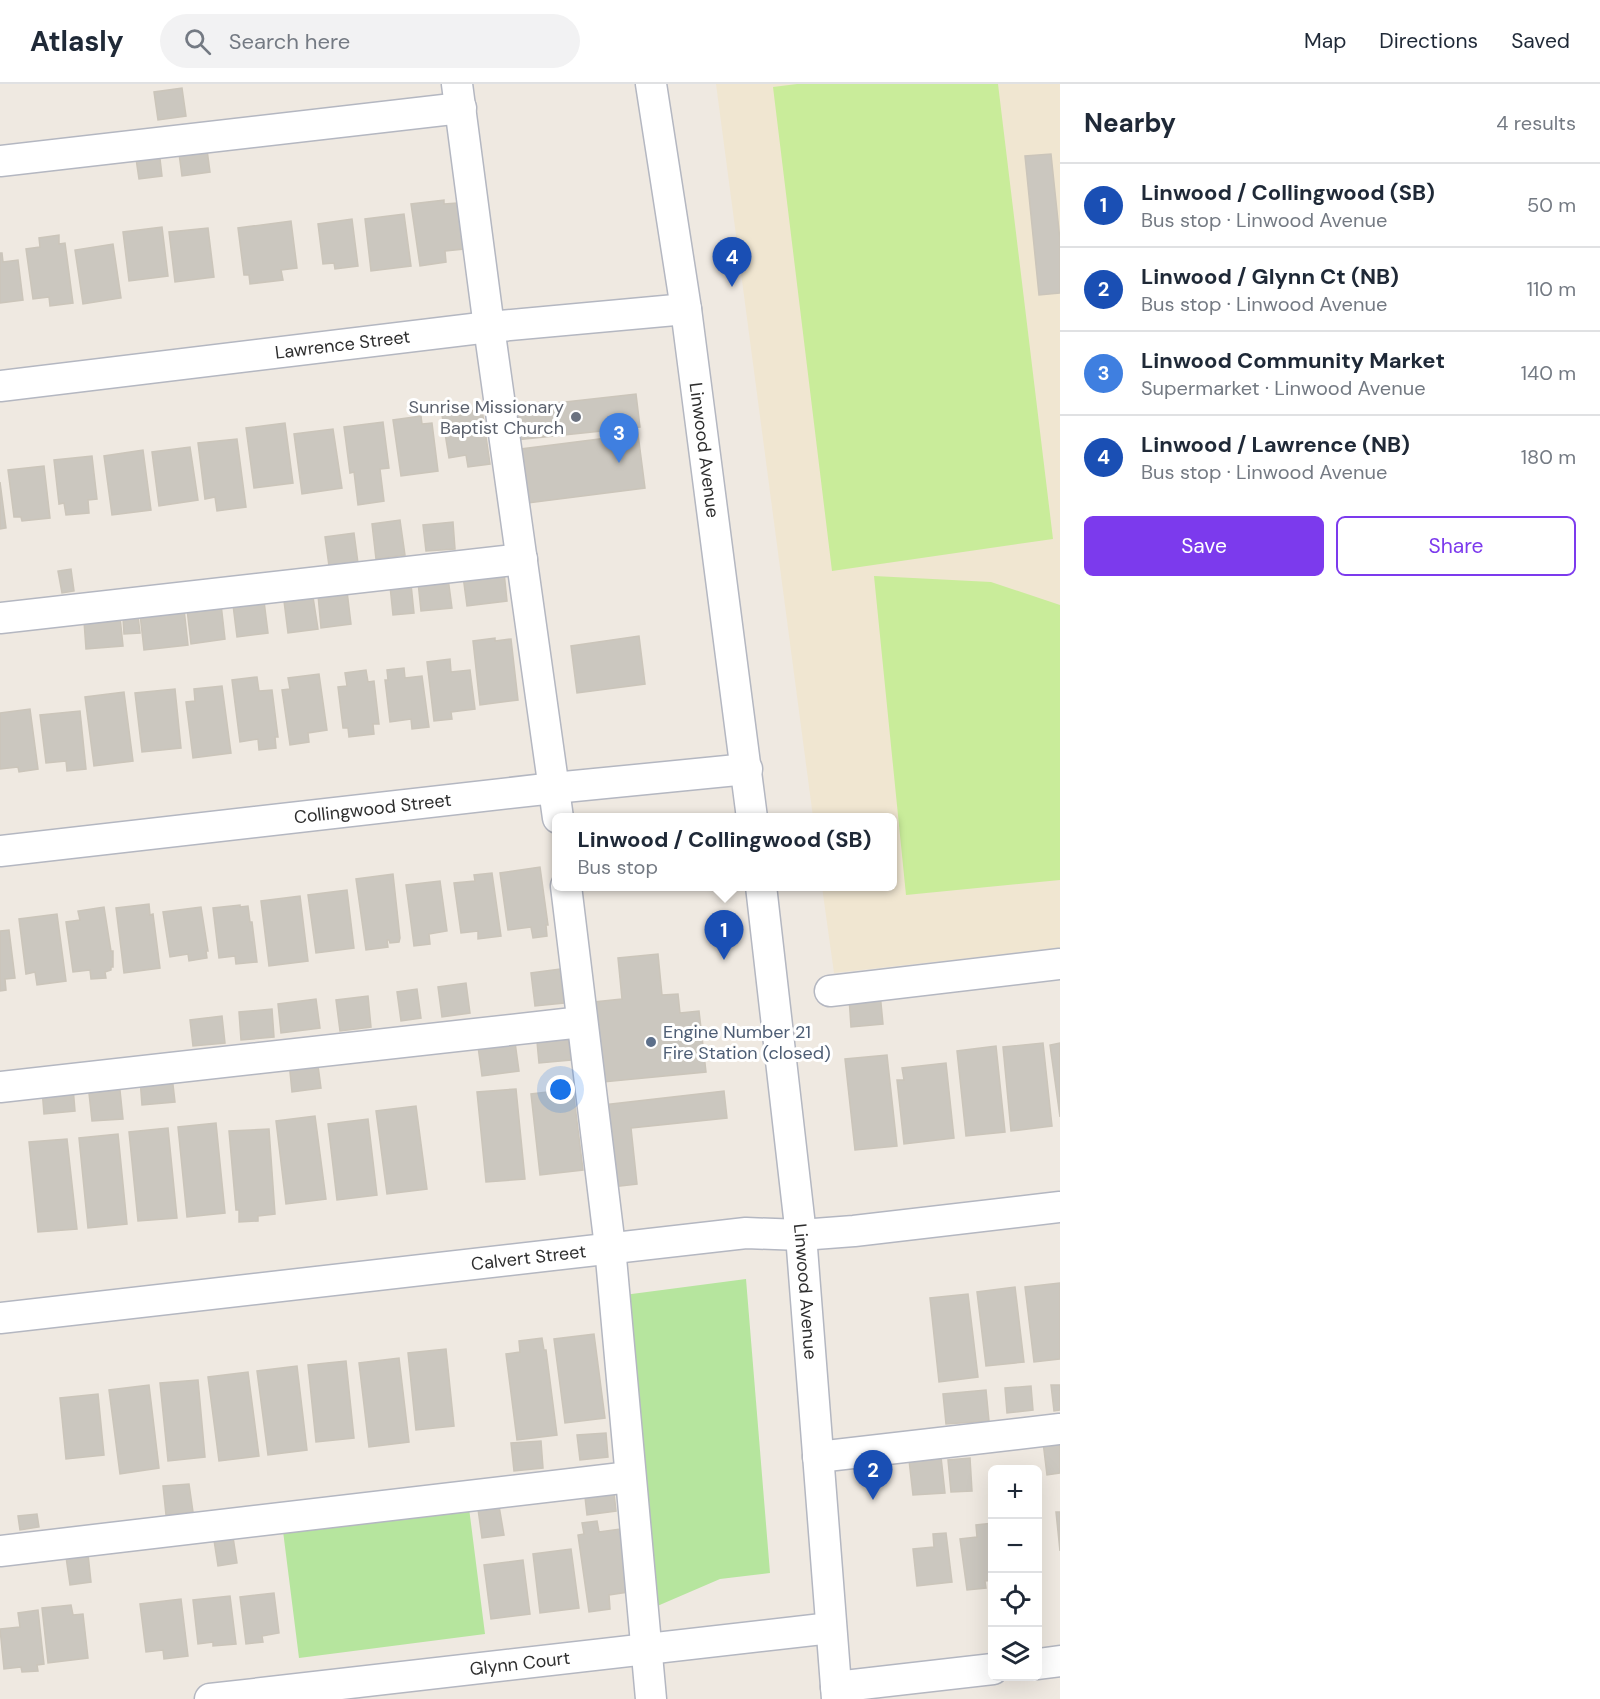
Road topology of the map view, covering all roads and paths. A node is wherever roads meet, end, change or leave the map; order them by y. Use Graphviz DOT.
graph roads {
  1 [pos="651,84"];
  2 [pos="459,96"];
  3 [pos="0,161"];
  4 [pos="686,309"];
  5 [pos="489,327"];
  6 [pos="0,386"];
  7 [pos="522,559"];
  8 [pos="0,618"];
  9 [pos="747,769"];
  10 [pos="554,788"];
  11 [pos="557,813"];
  12 [pos="751,813"];
  13 [pos="0,851"];
  14 [pos="567,891"];
  15 [pos="761,891"];
  16 [pos="1060,964"];
  17 [pos="830,991"];
  18 [pos="582,1022"];
  19 [pos="0,1087"];
  20 [pos="1060,1207"];
  21 [pos="801,1235"];
  22 [pos="610,1247"];
  23 [pos="0,1318"];
  24 [pos="1060,1429"];
  25 [pos="818,1457"];
  26 [pos="630,1478"];
  27 [pos="0,1551"];
  28 [pos="831,1628"];
  29 [pos="645,1649"];
  30 [pos="1060,1661"];
  31 [pos="1042,1663"];
  32 [pos="988,1670"];
  33 [pos="837,1693"];
  34 [pos="210,1699"];
  35 [pos="651,1699"];
  1 -- 4 [label="street, Linwood Avenue"];
  2 -- 3 [label="street"];
  2 -- 5 [label="street"];
  4 -- 5 [label="street, Lawrence Street"];
  4 -- 9 [label="street, Linwood Avenue"];
  5 -- 6 [label="street, Lawrence Street"];
  5 -- 7 [label="street"];
  7 -- 8 [label="street"];
  7 -- 10 [label="street"];
  9 -- 10 [label="street, Collingwood Street"];
  9 -- 12 [label="street, Linwood Avenue"];
  10 -- 11 [label="street"];
  10 -- 13 [label="street, Collingwood Street"];
  14 -- 18 [label="street"];
  15 -- 21 [label="street, Linwood Avenue"];
  16 -- 17 [label="street"];
  18 -- 19 [label="street"];
  18 -- 22 [label="street"];
  20 -- 21 [label="street, Calvert Street"];
  21 -- 22 [label="street, Calvert Street"];
  21 -- 25 [label="street, Linwood Avenue"];
  22 -- 23 [label="street, Calvert Street"];
  22 -- 26 [label="street"];
  24 -- 25 [label="street"];
  25 -- 28 [label="street, Linwood Avenue"];
  26 -- 27 [label="street"];
  26 -- 29 [label="street"];
  28 -- 29 [label="street, Glynn Court"];
  28 -- 33 [label="street, Linwood Avenue"];
  29 -- 34 [label="street, Glynn Court"];
  29 -- 35 [label="street"];
  30 -- 31 [label="street"];
  32 -- 33 [label="street"];
}
